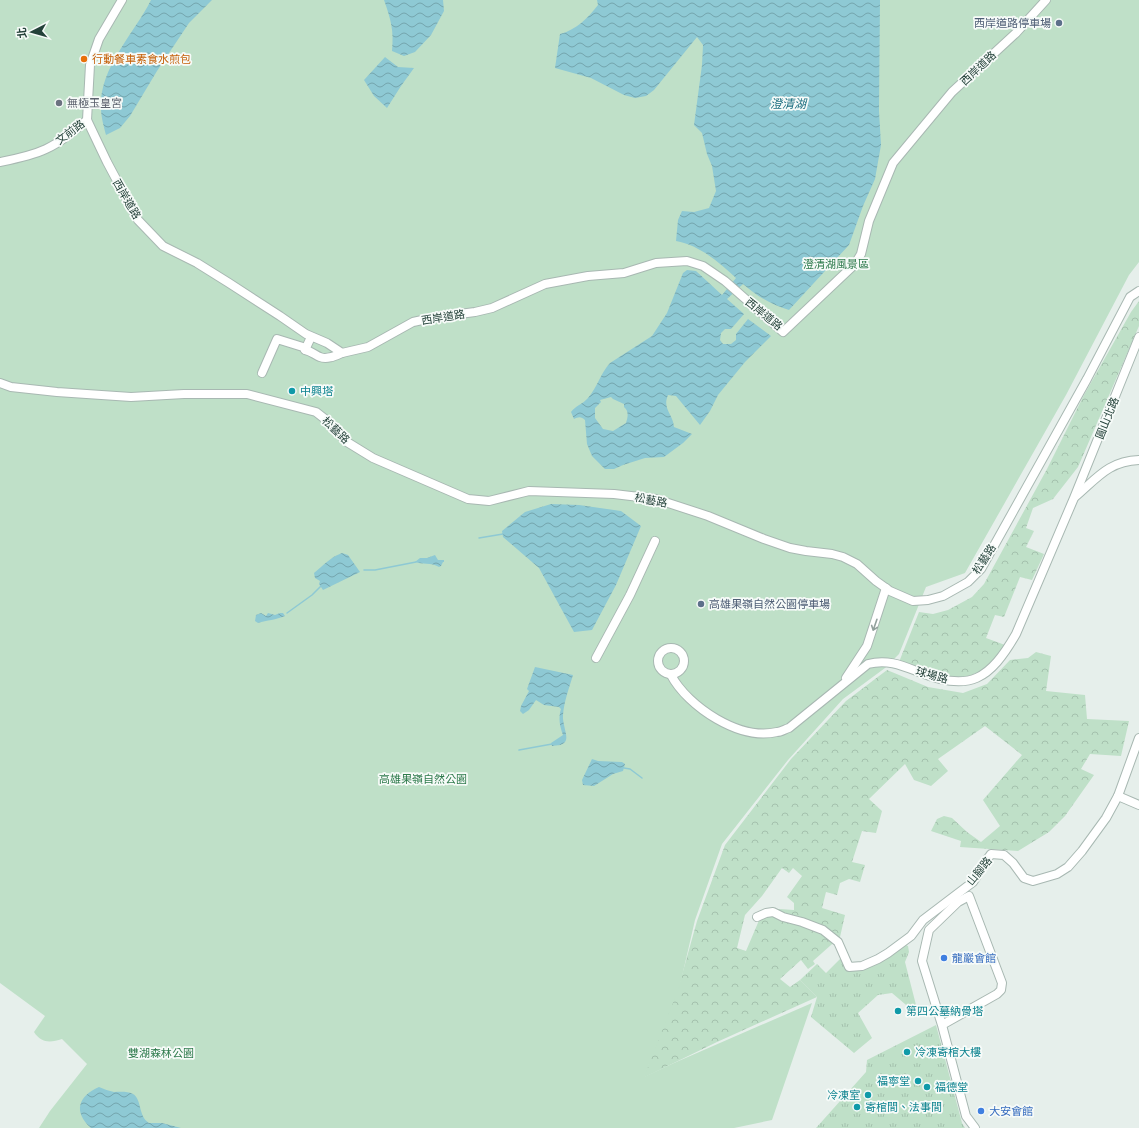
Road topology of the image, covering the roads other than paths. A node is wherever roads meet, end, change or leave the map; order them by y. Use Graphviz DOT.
graph roads {
  1 [pos="122,0"];
  2 [pos="1046,0"];
  3 [pos="87,120"];
  4 [pos="0,162"];
  5 [pos="1139,291"];
  6 [pos="311,337"];
  7 [pos="1139,337"];
  8 [pos="306,348"];
  9 [pos="342,353"];
  10 [pos="262,373"];
  11 [pos="0,384"];
  12 [pos="1139,460"];
  13 [pos="1074,498"];
  14 [pos="655,541"];
  15 [pos="865,572"];
  16 [pos="886,588"];
  17 [pos="901,596"];
  18 [pos="596,658"];
  19 [pos="671,675"];
  20 [pos="841,686"];
  21 [pos="1139,738"];
  22 [pos="1118,796"];
  23 [pos="1139,805"];
  24 [pos="757,917"];
  25 [pos="942,1025"];
  26 [pos="975,1128"];
  1 -- 3 [label="street, 文前路"];
  2 -- 9 [label="street, 西岸道路"];
  3 -- 4 [label="street, 文前路"];
  3 -- 6 [label="street, 西岸道路"];
  5 -- 17 [label="street, 松藝路"];
  6 -- 8 [label="street"];
  6 -- 9 [label="street, 西岸道路"];
  7 -- 13 [label="street, 圓山北路"];
  8 -- 9 [label="street, 西岸道路"];
  8 -- 10 [label="street, 西岸道路"];
  11 -- 15 [label="street, 松藝路"];
  12 -- 13 [label="street, 球場路"];
  13 -- 20 [label="street, 球場路"];
  14 -- 18 [label="street"];
  15 -- 16 [label="street, 松藝路"];
  15 -- 17 [label="street"];
  16 -- 17 [label="street, 松藝路"];
  16 -- 20 [label="street, one-way"];
  19 -- 20 [label="street, 球場路"];
  21 -- 22 [label="street, 山腳路"];
  22 -- 23 [label="street"];
  22 -- 24 [label="street, 山腳路"];
  25 -- 25 [label="street"];
  25 -- 26 [label="street"];
}
